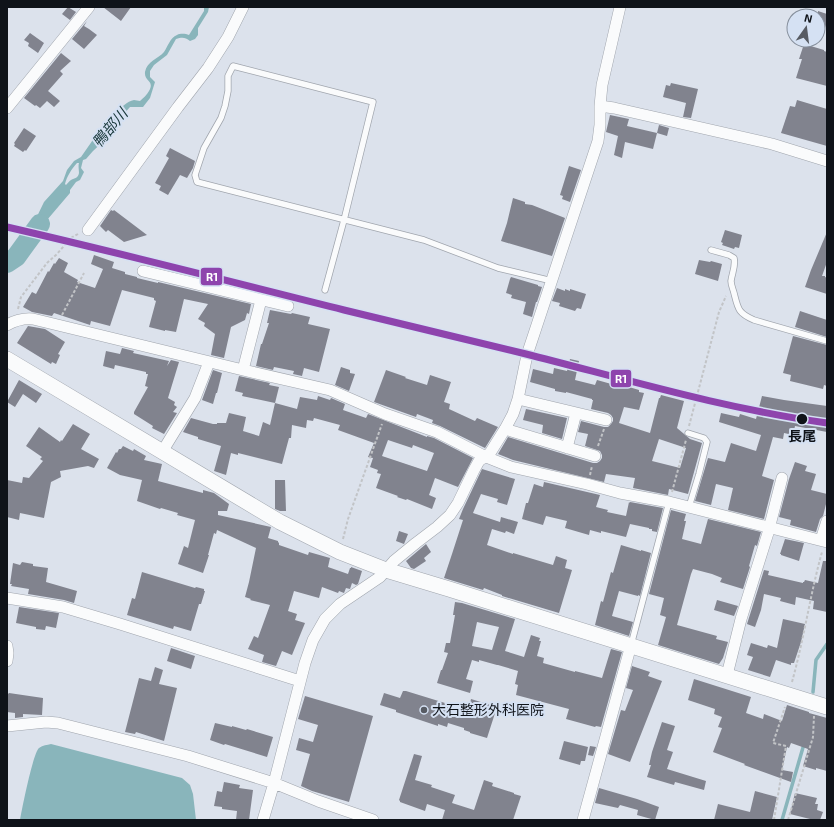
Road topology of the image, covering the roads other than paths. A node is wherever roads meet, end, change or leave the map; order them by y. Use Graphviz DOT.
graph roads {
  1 [pos="89,7"];
  2 [pos="242,7"];
  3 [pos="620,7"];
  4 [pos="600,106"];
  5 [pos="7,108"];
  6 [pos="827,161"];
  7 [pos="344,220"];
  8 [pos="88,230"];
  9 [pos="711,250"];
  10 [pos="143,271"];
  11 [pos="552,281"];
  12 [pos="325,290"];
  13 [pos="261,300"];
  14 [pos="288,306"];
  15 [pos="7,325"];
  16 [pos="827,341"];
  17 [pos="7,359"];
  18 [pos="209,362"];
  19 [pos="243,370"];
  20 [pos="518,399"];
  21 [pos="576,413"];
  22 [pos="606,420"];
  23 [pos="505,429"];
  24 [pos="688,433"];
  25 [pos="567,448"];
  26 [pos="162,452"];
  27 [pos="595,456"];
  28 [pos="486,457"];
  29 [pos="782,478"];
  30 [pos="669,502"];
  31 [pos="689,507"];
  32 [pos="827,521"];
  33 [pos="769,527"];
  34 [pos="824,541"];
  35 [pos="386,570"];
  36 [pos="7,598"];
  37 [pos="630,645"];
  38 [pos="7,646"];
  39 [pos="7,661"];
  40 [pos="727,675"];
  41 [pos="300,681"];
  42 [pos="821,705"];
  43 [pos="7,726"];
  44 [pos="274,783"];
  45 [pos="262,820"];
  46 [pos="373,820"];
  47 [pos="583,820"];
  1 -- 5 [label="street"];
  2 -- 8 [label="street"];
  3 -- 4 [label="street"];
  4 -- 6 [label="street"];
  4 -- 11 [label="street"];
  7 -- 7 [label="lane"];
  7 -- 11 [label="lane"];
  7 -- 12 [label="lane"];
  9 -- 16 [label="lane"];
  10 -- 13 [label="street"];
  11 -- 20 [label="street"];
  13 -- 14 [label="street"];
  13 -- 19 [label="street"];
  15 -- 18 [label="street"];
  17 -- 26 [label="street"];
  18 -- 19 [label="street"];
  18 -- 26 [label="street"];
  19 -- 28 [label="street"];
  20 -- 21 [label="street"];
  20 -- 23 [label="street"];
  21 -- 22 [label="street"];
  21 -- 25 [label="street"];
  23 -- 25 [label="street"];
  23 -- 28 [label="street"];
  24 -- 31 [label="lane"];
  25 -- 27 [label="street"];
  26 -- 35 [label="street"];
  28 -- 30 [label="street"];
  28 -- 35 [label="street"];
  29 -- 33 [label="street"];
  30 -- 31 [label="street"];
  30 -- 37 [label="lane"];
  31 -- 33 [label="street"];
  32 -- 34 [label="street"];
  33 -- 34 [label="street"];
  33 -- 40 [label="street"];
  35 -- 37 [label="street"];
  35 -- 41 [label="street"];
  36 -- 41 [label="street"];
  37 -- 40 [label="street"];
  37 -- 47 [label="street"];
  38 -- 39 [label="street"];
  40 -- 42 [label="street"];
  41 -- 44 [label="street"];
  43 -- 44 [label="street"];
  44 -- 45 [label="street"];
  44 -- 46 [label="street"];
}
